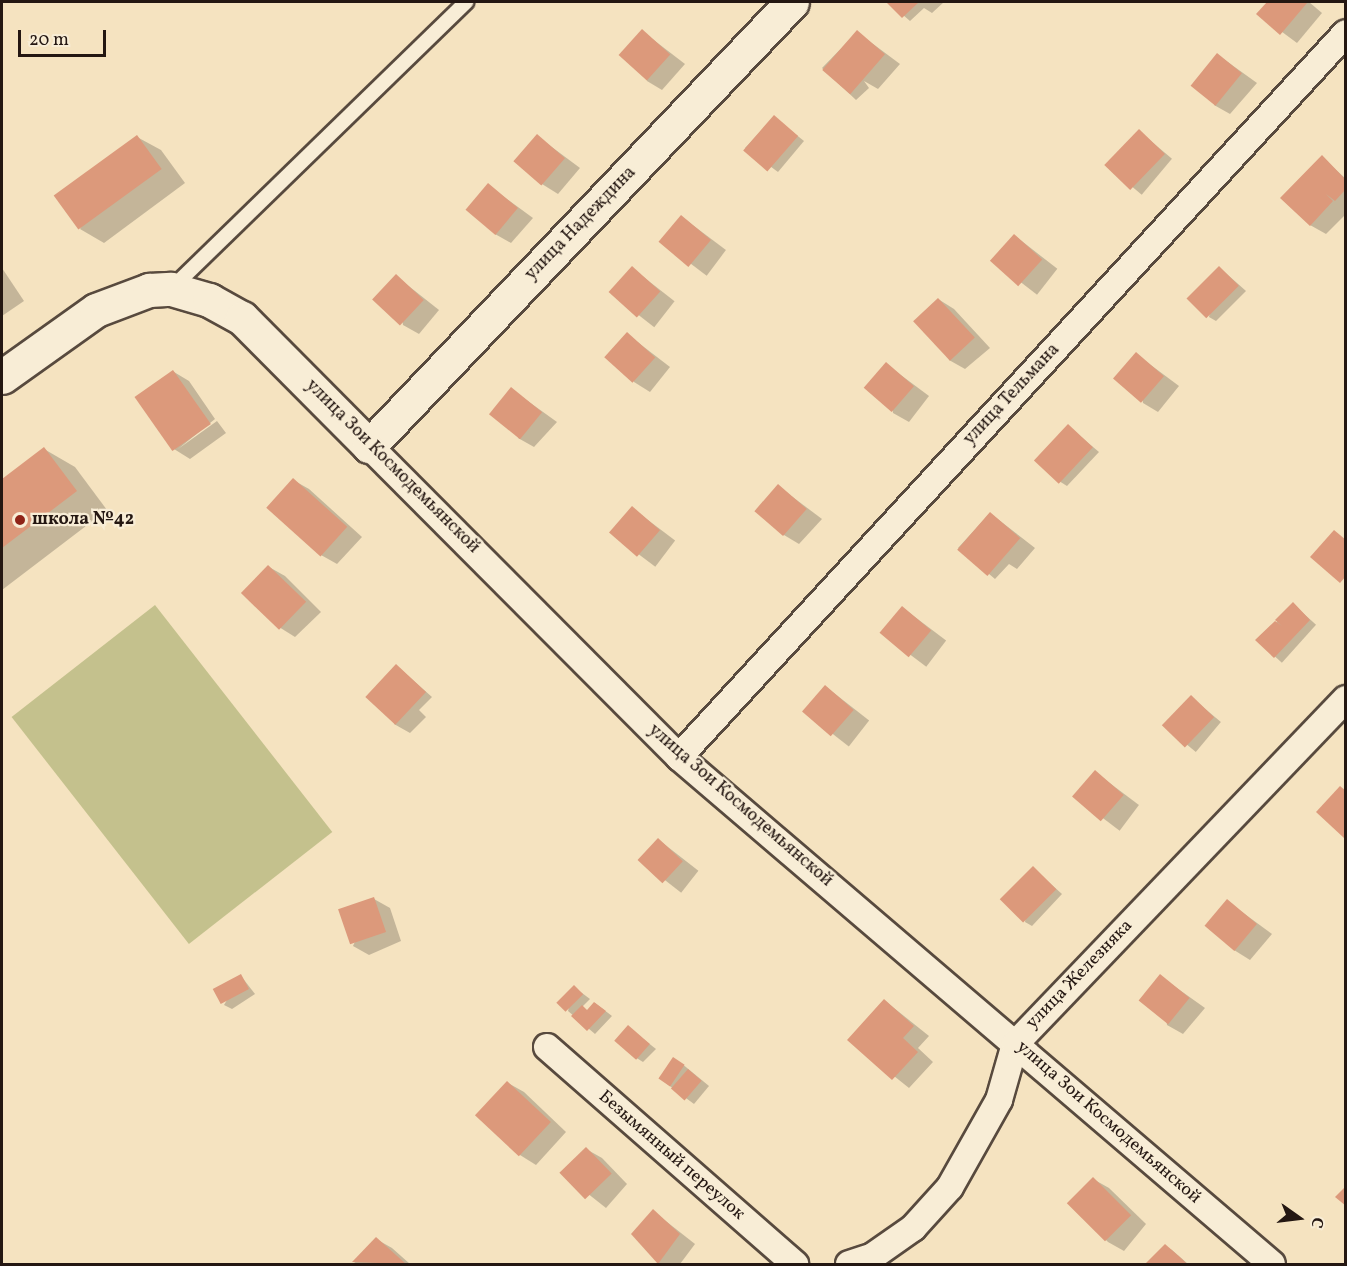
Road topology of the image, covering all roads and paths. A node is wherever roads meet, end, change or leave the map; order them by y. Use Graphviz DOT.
graph roads {
  1 [pos="466,2"];
  2 [pos="792,2"];
  3 [pos="1346,33"];
  4 [pos="171,289"];
  5 [pos="2,377"];
  6 [pos="369,446"];
  7 [pos="1346,699"];
  8 [pos="679,757"];
  9 [pos="1015,1044"];
  10 [pos="547,1047"];
  11 [pos="795,1264"];
  12 [pos="849,1264"];
  13 [pos="1272,1264"];
  1 -- 4 [label="lane"];
  2 -- 6 [label="street, улица Надеждина"];
  3 -- 8 [label="street, улица Тельмана"];
  4 -- 5 [label="street"];
  4 -- 6 [label="street, улица Зои Космодемьянской"];
  6 -- 8 [label="street, улица Зои Космодемьянской"];
  7 -- 9 [label="street, улица Железняка"];
  8 -- 9 [label="street, улица Зои Космодемьянской"];
  9 -- 12 [label="street, улица Железняка"];
  9 -- 13 [label="street, улица Зои Космодемьянской"];
  10 -- 11 [label="street, Безымянный переулок"];
}
